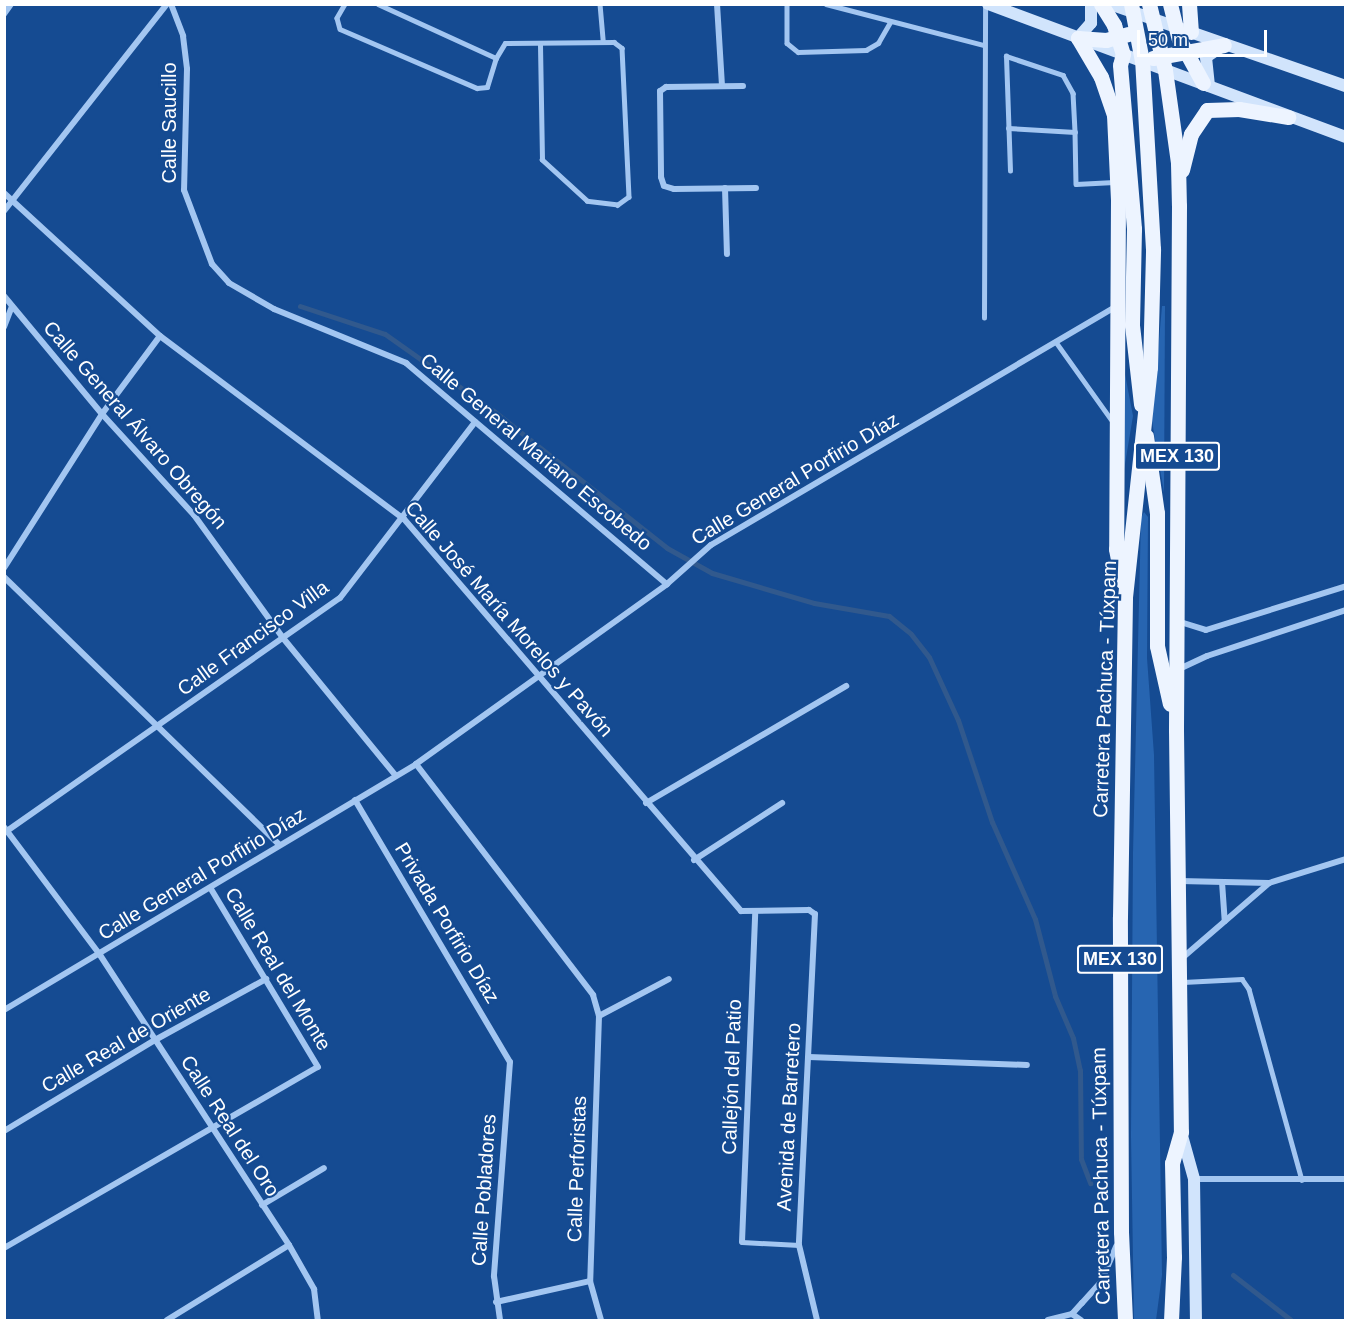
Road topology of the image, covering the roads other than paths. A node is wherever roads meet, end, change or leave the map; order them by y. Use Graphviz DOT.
graph roads {
  1 [pos="11,4"];
  2 [pos="169,4"];
  3 [pos="345,4"];
  4 [pos="378,4"];
  5 [pos="600,4"];
  6 [pos="717,4"];
  7 [pos="787,4"];
  8 [pos="826,4"];
  9 [pos="986,4"];
  10 [pos="1091,4"];
  11 [pos="1101,4"];
  12 [pos="1110,4"];
  13 [pos="1170,4"];
  14 [pos="1189,4"];
  15 [pos="1133,8"];
  16 [pos="1152,12"];
  17 [pos="4,14"];
  18 [pos="890,22"];
  19 [pos="1176,26"];
  20 [pos="1138,30"];
  21 [pos="1191,32"];
  22 [pos="1119,38"];
  23 [pos="1078,39"];
  24 [pos="603,40"];
  25 [pos="540,44"];
  26 [pos="983,45"];
  27 [pos="1224,45"];
  28 [pos="1186,50"];
  29 [pos="1123,54"];
  30 [pos="496,58"];
  31 [pos="1142,61"];
  32 [pos="1163,63"];
  33 [pos="1206,84"];
  34 [pos="722,86"];
  35 [pos="743,86"];
  36 [pos="1346,86"];
  37 [pos="1288,117"];
  38 [pos="1008,128"];
  39 [pos="1075,132"];
  40 [pos="1346,137"];
  41 [pos="1010,171"];
  42 [pos="1117,182"];
  43 [pos="1178,182"];
  44 [pos="725,188"];
  45 [pos="756,188"];
  46 [pos="4,194"];
  47 [pos="13,200"];
  48 [pos="4,211"];
  49 [pos="201,241"];
  50 [pos="727,254"];
  51 [pos="4,296"];
  52 [pos="1118,305"];
  53 [pos="12,306"];
  54 [pos="984,318"];
  55 [pos="4,327"];
  56 [pos="160,336"];
  57 [pos="1056,342"];
  58 [pos="102,414"];
  59 [pos="1143,418"];
  60 [pos="475,422"];
  61 [pos="1115,424"];
  62 [pos="404,519"];
  63 [pos="4,568"];
  64 [pos="4,577"];
  65 [pos="667,584"];
  66 [pos="1346,586"];
  67 [pos="1125,597"];
  68 [pos="1346,610"];
  69 [pos="1176,620"];
  70 [pos="282,638"];
  71 [pos="1176,670"];
  72 [pos="538,675"];
  73 [pos="846,686"];
  74 [pos="158,727"];
  75 [pos="1176,730"];
  76 [pos="416,764"];
  77 [pos="395,775"];
  78 [pos="355,801"];
  79 [pos="646,803"];
  80 [pos="782,803"];
  81 [pos="5,830"];
  82 [pos="279,844"];
  83 [pos="1346,859"];
  84 [pos="694,860"];
  85 [pos="1179,881"];
  86 [pos="1222,882"];
  87 [pos="1269,883"];
  88 [pos="211,889"];
  89 [pos="755,914"];
  90 [pos="1225,921"];
  91 [pos="100,955"];
  92 [pos="1181,959"];
  93 [pos="266,979"];
  94 [pos="669,979"];
  95 [pos="1181,982"];
  96 [pos="4,1011"];
  97 [pos="599,1016"];
  98 [pos="155,1040"];
  99 [pos="809,1058"];
  100 [pos="510,1062"];
  101 [pos="1027,1065"];
  102 [pos="209,1128"];
  103 [pos="4,1131"];
  104 [pos="1181,1132"];
  105 [pos="324,1168"];
  106 [pos="1194,1179"];
  107 [pos="1346,1179"];
  108 [pos="1302,1180"];
  109 [pos="262,1205"];
  110 [pos="1121,1232"];
  111 [pos="742,1242"];
  112 [pos="289,1245"];
  113 [pos="799,1245"];
  114 [pos="4,1248"];
  115 [pos="590,1281"];
  116 [pos="496,1302"];
  117 [pos="1072,1314"];
  118 [pos="167,1320"];
  119 [pos="318,1320"];
  120 [pos="500,1320"];
  121 [pos="601,1320"];
  122 [pos="817,1320"];
  123 [pos="1048,1320"];
  124 [pos="1081,1320"];
  125 [pos="1125,1320"];
  126 [pos="1171,1320"];
  127 [pos="1196,1320"];
  1 -- 17 [label="street"];
  2 -- 47 [label="street"];
  2 -- 49 [label="street, Calle Saucillo"];
  3 -- 30 [label="lane"];
  4 -- 30 [label="lane"];
  5 -- 24 [label="lane"];
  6 -- 34 [label="street"];
  7 -- 18 [label="lane"];
  8 -- 18 [label="lane"];
  9 -- 23 [label="main road"];
  9 -- 26 [label="lane"];
  10 -- 23 [label="main road"];
  11 -- 22 [label="main road"];
  12 -- 15 [label="main road"];
  13 -- 19 [label="main road"];
  14 -- 21 [label="main road"];
  15 -- 16 [label="main road"];
  15 -- 20 [label="main road, MEX 130"];
  16 -- 19 [label="main road"];
  16 -- 20 [label="main road"];
  16 -- 32 [label="main road, MEX 130"];
  18 -- 26 [label="lane"];
  19 -- 21 [label="main road"];
  19 -- 28 [label="main road"];
  20 -- 22 [label="main road"];
  20 -- 31 [label="main road, MEX 130"];
  21 -- 27 [label="main road"];
  22 -- 23 [label="main road"];
  22 -- 29 [label="main road"];
  23 -- 29 [label="main road"];
  23 -- 42 [label="main road"];
  24 -- 25 [label="lane"];
  24 -- 25 [label="lane"];
  25 -- 30 [label="lane"];
  26 -- 54 [label="lane"];
  27 -- 28 [label="main road"];
  27 -- 33 [label="main road"];
  27 -- 36 [label="main road"];
  28 -- 32 [label="main road"];
  28 -- 33 [label="main road"];
  29 -- 31 [label="main road"];
  29 -- 59 [label="main road"];
  31 -- 32 [label="main road"];
  31 -- 59 [label="main road, Carretera Pachuca - Túxpam / MEX 130"];
  32 -- 33 [label="main road"];
  32 -- 43 [label="main road, MEX 130"];
  33 -- 37 [label="main road"];
  34 -- 35 [label="street"];
  34 -- 44 [label="street"];
  37 -- 40 [label="main road"];
  37 -- 43 [label="main road"];
  38 -- 39 [label="lane"];
  38 -- 39 [label="lane"];
  38 -- 41 [label="lane"];
  39 -- 42 [label="lane"];
  42 -- 52 [label="main road"];
  43 -- 69 [label="main road, MEX 130"];
  44 -- 45 [label="street"];
  44 -- 50 [label="street"];
  46 -- 47 [label="street, Calle José María Morelos y Pavón"];
  47 -- 48 [label="street"];
  47 -- 56 [label="street, Calle José María Morelos y Pavón"];
  49 -- 60 [label="street, Calle General Mariano Escobedo"];
  51 -- 53 [label="street, Calle General Álvaro Obregón"];
  52 -- 57 [label="street, Calle General Porfirio Díaz"];
  52 -- 61 [label="main road"];
  53 -- 55 [label="street"];
  53 -- 58 [label="street, Calle General Álvaro Obregón"];
  56 -- 58 [label="street"];
  56 -- 62 [label="street, Calle José María Morelos y Pavón"];
  57 -- 61 [label="lane"];
  57 -- 65 [label="street, Calle General Porfirio Díaz"];
  58 -- 63 [label="street"];
  58 -- 70 [label="street, Calle General Álvaro Obregón"];
  59 -- 67 [label="main road, Carretera Pachuca - Túxpam / MEX 130"];
  59 -- 75 [label="main road"];
  60 -- 62 [label="street, Calle Francisco Villa"];
  60 -- 65 [label="street, Calle General Mariano Escobedo"];
  61 -- 67 [label="main road"];
  62 -- 70 [label="street, Calle Francisco Villa"];
  62 -- 72 [label="street, Calle José María Morelos y Pavón"];
  64 -- 74 [label="street"];
  65 -- 72 [label="street, Calle General Porfirio Díaz"];
  66 -- 69 [label="street"];
  67 -- 110 [label="main road, Carretera Pachuca - Túxpam / MEX 130"];
  68 -- 71 [label="street"];
  69 -- 71 [label="main road, MEX 130"];
  70 -- 74 [label="street, Calle Francisco Villa"];
  70 -- 77 [label="street, Calle General Álvaro Obregón"];
  71 -- 75 [label="main road, MEX 130"];
  72 -- 76 [label="street, Calle General Porfirio Díaz"];
  72 -- 79 [label="street, Calle José María Morelos y Pavón"];
  73 -- 79 [label="street"];
  74 -- 81 [label="street, Calle Francisco Villa"];
  74 -- 82 [label="street"];
  75 -- 85 [label="main road, MEX 130"];
  76 -- 77 [label="street, Calle General Porfirio Díaz"];
  76 -- 97 [label="street"];
  77 -- 78 [label="street, Calle General Porfirio Díaz"];
  78 -- 82 [label="street, Calle General Porfirio Díaz"];
  78 -- 100 [label="street, Privada Porfirio Díaz"];
  79 -- 84 [label="street, Calle José María Morelos y Pavón"];
  80 -- 84 [label="street"];
  81 -- 91 [label="street, Calle Real del Oro"];
  82 -- 88 [label="street, Calle General Porfirio Díaz"];
  83 -- 87 [label="street"];
  84 -- 89 [label="street, Calle José María Morelos y Pavón"];
  85 -- 86 [label="street"];
  85 -- 92 [label="main road, MEX 130"];
  86 -- 87 [label="street"];
  86 -- 90 [label="street"];
  87 -- 90 [label="street"];
  88 -- 91 [label="street, Calle General Porfirio Díaz"];
  88 -- 93 [label="street, Calle Real del Monte"];
  89 -- 99 [label="street, Avenida de Barretero"];
  89 -- 111 [label="street, Callejón del Patio"];
  90 -- 92 [label="street"];
  91 -- 96 [label="street, Calle General Porfirio Díaz"];
  91 -- 98 [label="street, Calle Real del Oro"];
  92 -- 95 [label="main road, MEX 130"];
  93 -- 98 [label="street, Calle Real de Oriente"];
  93 -- 102 [label="street, Calle Real del Monte"];
  94 -- 97 [label="street"];
  95 -- 104 [label="main road, MEX 130"];
  95 -- 108 [label="lane"];
  97 -- 115 [label="street, Calle Perforistas"];
  98 -- 102 [label="street, Calle Real del Oro"];
  98 -- 103 [label="street, Calle Real de Oriente"];
  99 -- 101 [label="street"];
  99 -- 113 [label="street, Avenida de Barretero"];
  100 -- 116 [label="street, Calle Pobladores"];
  102 -- 109 [label="street, Calle Real del Oro"];
  102 -- 114 [label="street"];
  104 -- 106 [label="main road, MEX 130"];
  104 -- 126 [label="main road, MEX 130"];
  105 -- 109 [label="street"];
  106 -- 108 [label="street"];
  106 -- 127 [label="main road, MEX 130"];
  107 -- 108 [label="street"];
  109 -- 112 [label="street, Calle Real del Oro"];
  110 -- 117 [label="street"];
  110 -- 125 [label="main road, Carretera Pachuca - Túxpam / MEX 130"];
  111 -- 113 [label="lane"];
  112 -- 118 [label="street"];
  112 -- 119 [label="street, Calle Real del Oro"];
  113 -- 122 [label="street, Avenida de Barretero"];
  115 -- 116 [label="street"];
  115 -- 121 [label="street, Calle Perforistas"];
  116 -- 120 [label="street, Calle Pobladores"];
  117 -- 123 [label="street"];
  117 -- 124 [label="street"];
}
